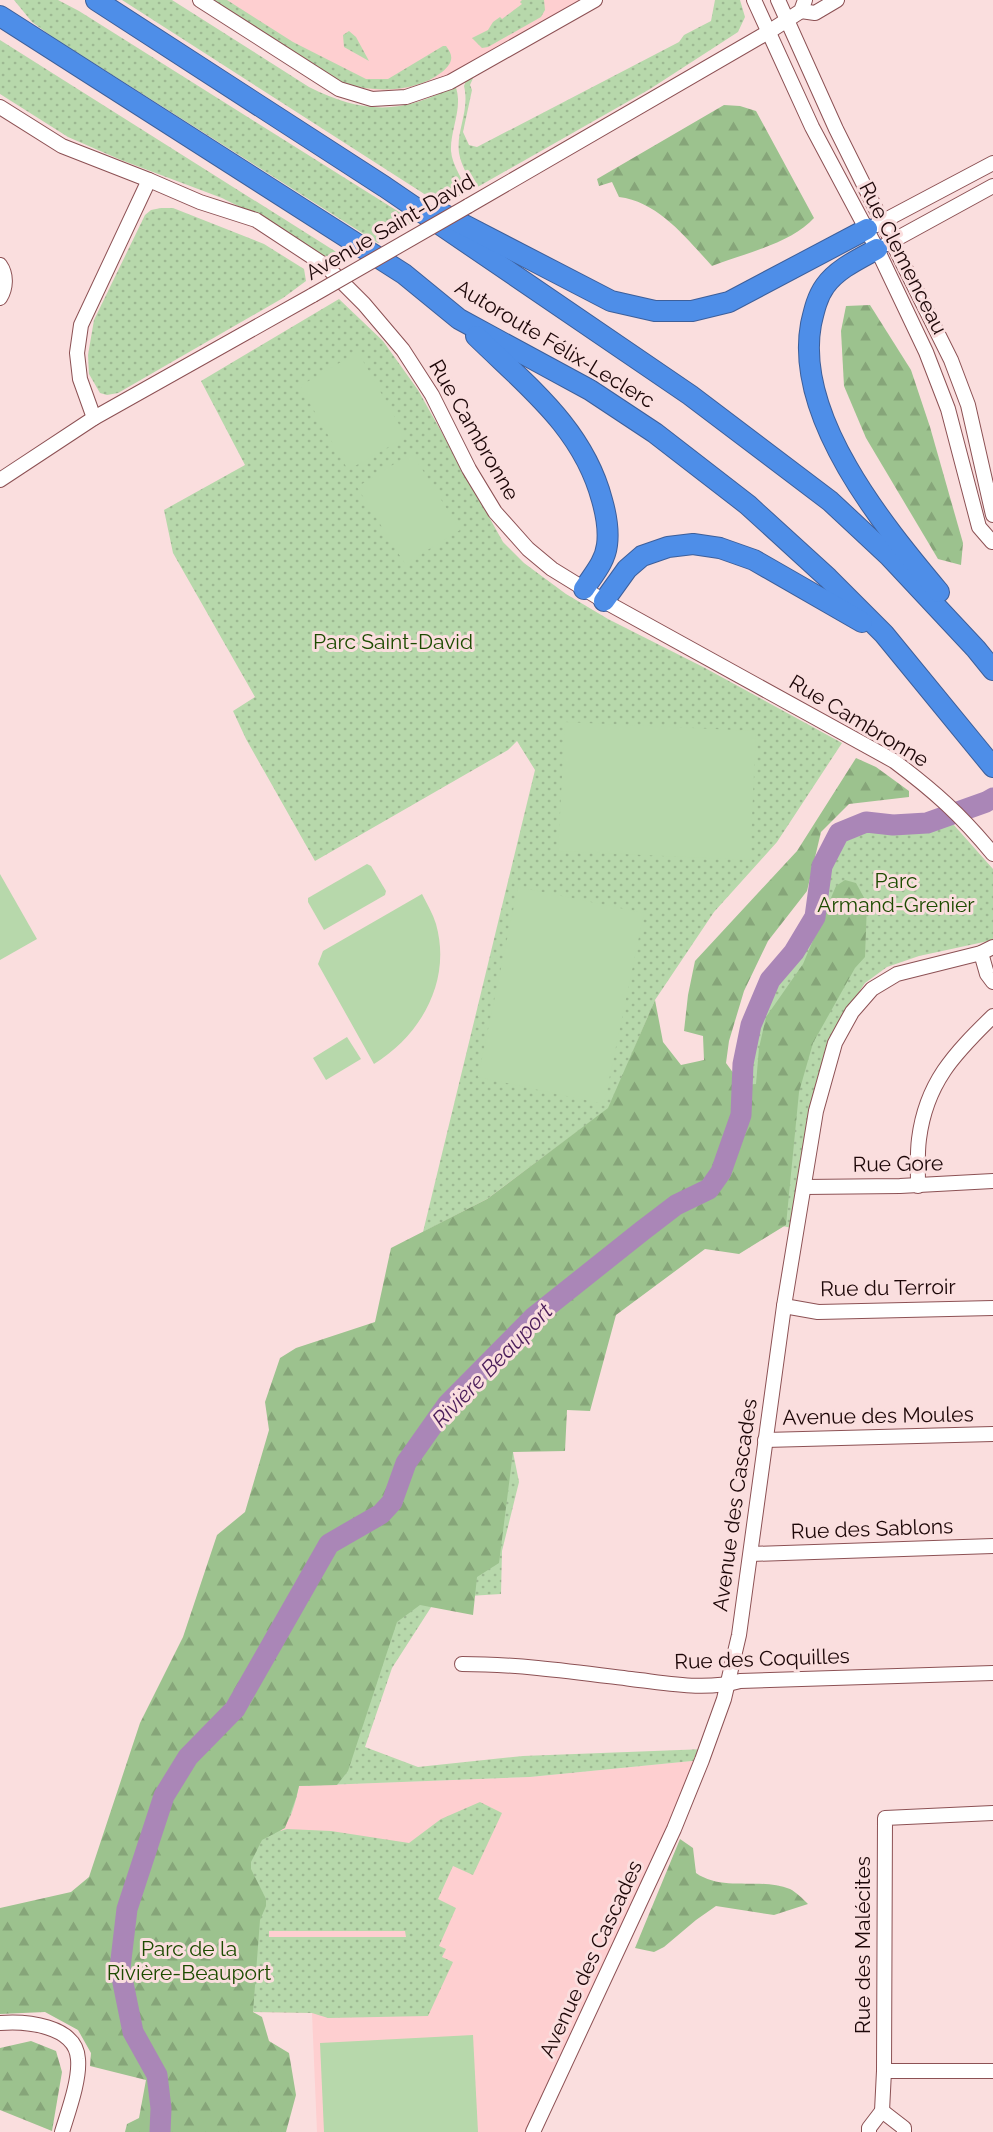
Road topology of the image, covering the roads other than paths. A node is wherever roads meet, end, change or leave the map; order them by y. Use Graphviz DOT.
graph roads {
  1 [pos="96,0"];
  2 [pos="200,0"];
  3 [pos="595,0"];
  4 [pos="754,0"];
  5 [pos="778,0"];
  6 [pos="837,0"];
  7 [pos="803,5"];
  8 [pos="0,16"];
  9 [pos="788,20"];
  10 [pos="770,31"];
  11 [pos="0,107"];
  12 [pos="993,163"];
  13 [pos="149,180"];
  14 [pos="993,186"];
  15 [pos="385,188"];
  16 [pos="875,226"];
  17 [pos="885,245"];
  18 [pos="0,266"];
  19 [pos="0,297"];
  20 [pos="459,319"];
  21 [pos="94,418"];
  22 [pos="0,480"];
  23 [pos="993,515"];
  24 [pos="993,540"];
  25 [pos="584,589"];
  26 [pos="604,601"];
  27 [pos="884,634"];
  28 [pos="976,649"];
  29 [pos="993,670"];
  30 [pos="993,767"];
  31 [pos="993,854"];
  32 [pos="987,950"];
  33 [pos="993,982"];
  34 [pos="993,1016"];
  35 [pos="993,1181"];
  36 [pos="918,1186"];
  37 [pos="804,1187"];
  38 [pos="784,1306"];
  39 [pos="993,1308"];
  40 [pos="993,1434"];
  41 [pos="765,1440"];
  42 [pos="993,1546"];
  43 [pos="751,1554"];
  44 [pos="462,1664"];
  45 [pos="993,1674"];
  46 [pos="727,1684"];
  47 [pos="993,1813"];
  48 [pos="0,2023"];
  49 [pos="884,2071"];
  50 [pos="993,2071"];
  51 [pos="882,2111"];
  52 [pos="62,2132"];
  53 [pos="533,2132"];
  54 [pos="869,2132"];
  55 [pos="904,2132"];
  1 -- 15 [label="highway, Autoroute Félix-Leclerc"];
  2 -- 3 [label="street"];
  4 -- 10 [label="street, Rue Clemenceau"];
  5 -- 9 [label="street, Rue Clemenceau"];
  6 -- 7 [label="street, Avenue Saint-David"];
  7 -- 9 [label="street, Avenue Saint-David"];
  8 -- 20 [label="highway, Autoroute Félix-Leclerc"];
  9 -- 10 [label="street, Avenue Saint-David"];
  9 -- 16 [label="street, Rue Clemenceau"];
  10 -- 16 [label="street, Rue Clemenceau"];
  10 -- 21 [label="street, Avenue Saint-David, bridge"];
  11 -- 13 [label="street, Rue Cambronne"];
  12 -- 16 [label="street"];
  13 -- 21 [label="street"];
  13 -- 25 [label="street, Rue Cambronne"];
  14 -- 17 [label="street"];
  15 -- 16 [label="highway"];
  15 -- 28 [label="highway, Autoroute Félix-Leclerc"];
  16 -- 17 [label="street, Rue Clemenceau"];
  17 -- 23 [label="street, Rue Clemenceau"];
  17 -- 24 [label="street, Rue Clemenceau"];
  17 -- 28 [label="highway"];
  18 -- 19 [label="street"];
  20 -- 25 [label="highway"];
  20 -- 27 [label="highway, Autoroute Félix-Leclerc"];
  21 -- 22 [label="street, Avenue Saint-David"];
  25 -- 26 [label="street, Rue Cambronne"];
  26 -- 27 [label="highway"];
  26 -- 31 [label="street, Rue Cambronne"];
  27 -- 30 [label="highway, Autoroute Félix-Leclerc"];
  28 -- 29 [label="highway, Autoroute Félix-Leclerc"];
  32 -- 33 [label="street"];
  32 -- 37 [label="street, Avenue des Cascades"];
  34 -- 36 [label="street"];
  35 -- 36 [label="street, Rue Gore"];
  36 -- 37 [label="street, Rue Gore"];
  37 -- 38 [label="street, Avenue des Cascades"];
  38 -- 39 [label="street, Rue du Terroir"];
  38 -- 41 [label="street, Avenue des Cascades"];
  40 -- 41 [label="street, Avenue des Moules"];
  41 -- 43 [label="street, Avenue des Cascades"];
  42 -- 43 [label="street, Rue des Sablons"];
  43 -- 46 [label="street, Avenue des Cascades"];
  44 -- 46 [label="street, Rue des Coquilles"];
  45 -- 46 [label="street, Rue des Coquilles"];
  46 -- 53 [label="street, Avenue des Cascades"];
  47 -- 49 [label="street, Rue des Malécites"];
  48 -- 52 [label="street"];
  49 -- 50 [label="street"];
  49 -- 51 [label="street"];
  51 -- 54 [label="street"];
  51 -- 55 [label="street"];
}
